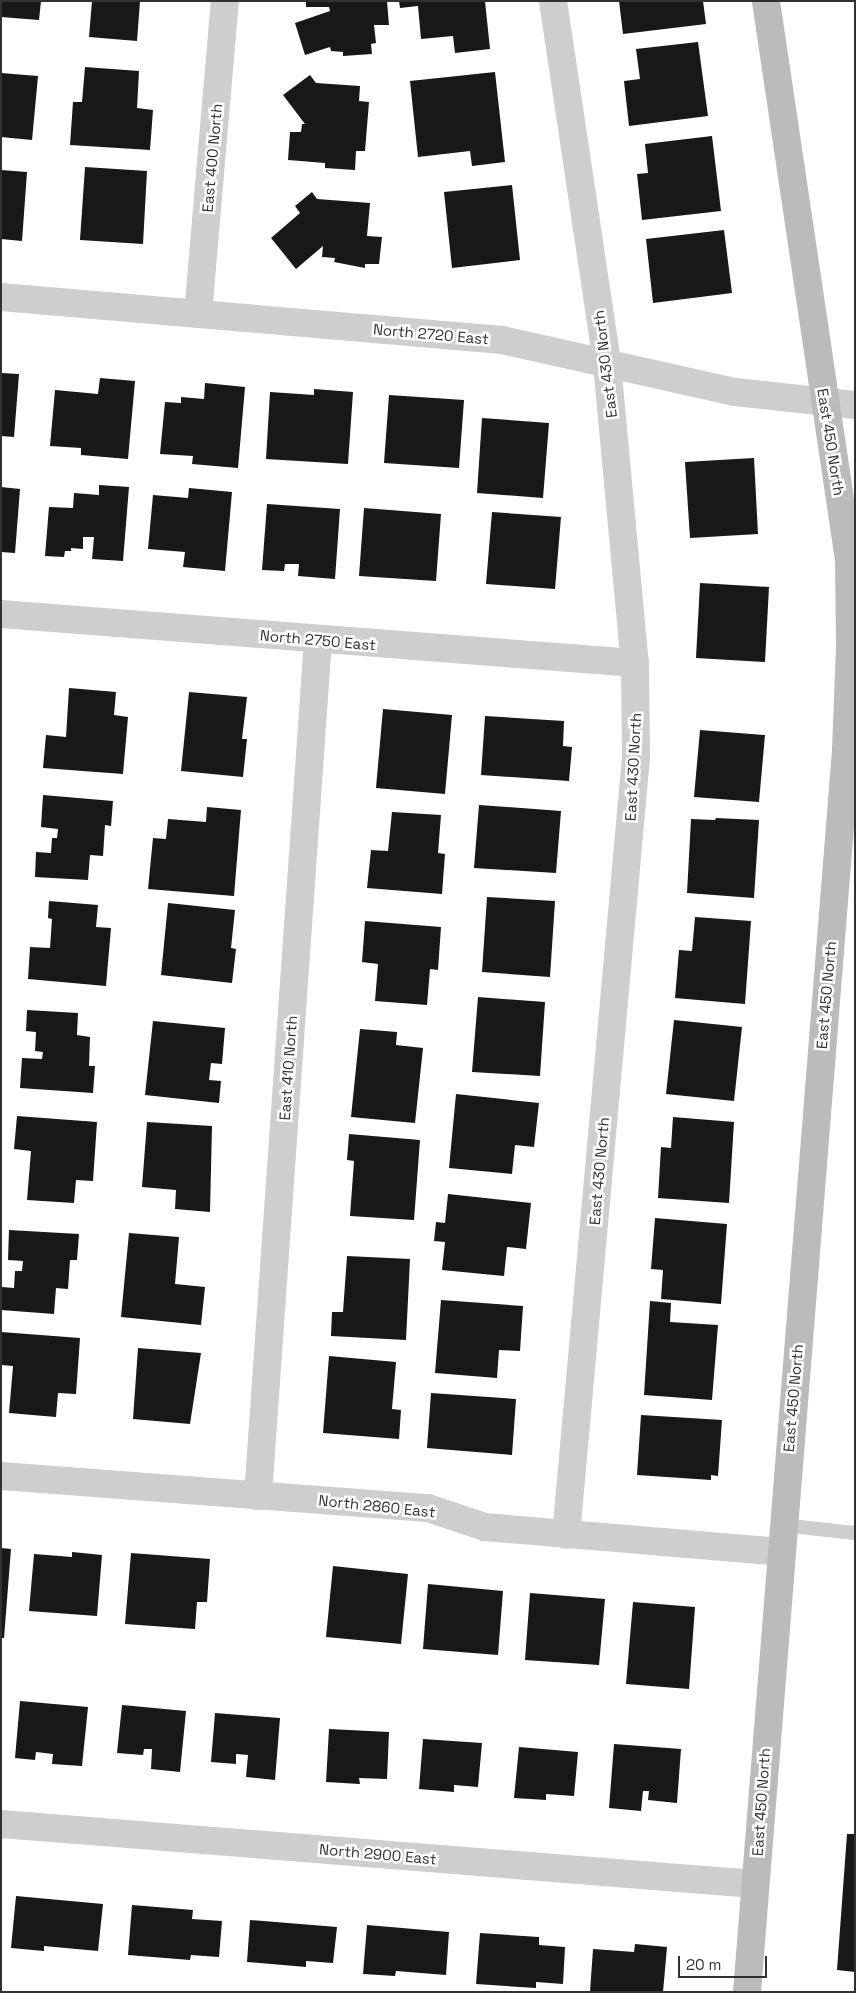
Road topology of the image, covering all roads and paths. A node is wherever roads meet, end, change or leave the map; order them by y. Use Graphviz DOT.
graph roads {
  1 [pos="225,1"];
  2 [pos="554,1"];
  3 [pos="766,1"];
  4 [pos="1,296"];
  5 [pos="198,314"];
  6 [pos="607,364"];
  7 [pos="824,403"];
  8 [pos="855,405"];
  9 [pos="1,614"];
  10 [pos="318,640"];
  11 [pos="635,664"];
  12 [pos="852,680"];
  13 [pos="1,1476"];
  14 [pos="258,1496"];
  15 [pos="782,1525"];
  16 [pos="855,1533"];
  17 [pos="566,1535"];
  18 [pos="780,1552"];
  19 [pos="1,1824"];
  20 [pos="755,1884"];
  21 [pos="747,1992"];
  1 -- 5 [label="street, East 400 North"];
  2 -- 6 [label="street, East 430 North"];
  3 -- 7 [label="street, East 450 North"];
  4 -- 5 [label="street, North 2720 East"];
  5 -- 6 [label="street, North 2720 East"];
  6 -- 7 [label="street, North 2720 East"];
  6 -- 11 [label="street, East 430 North"];
  7 -- 8 [label="street, North 2720 East"];
  7 -- 12 [label="street, East 450 North"];
  9 -- 10 [label="street, North 2750 East"];
  10 -- 11 [label="street, North 2750 East"];
  10 -- 14 [label="street, East 410 North"];
  11 -- 17 [label="street, East 430 North"];
  12 -- 15 [label="street, East 450 North"];
  13 -- 14 [label="street, North 2860 East"];
  14 -- 17 [label="street, North 2860 East"];
  15 -- 16 [label="lane"];
  15 -- 18 [label="street, East 450 North"];
  17 -- 18 [label="street, North 2860 East"];
  18 -- 20 [label="street, East 450 North"];
  19 -- 20 [label="street, North 2900 East"];
  20 -- 21 [label="street, East 450 North"];
}
